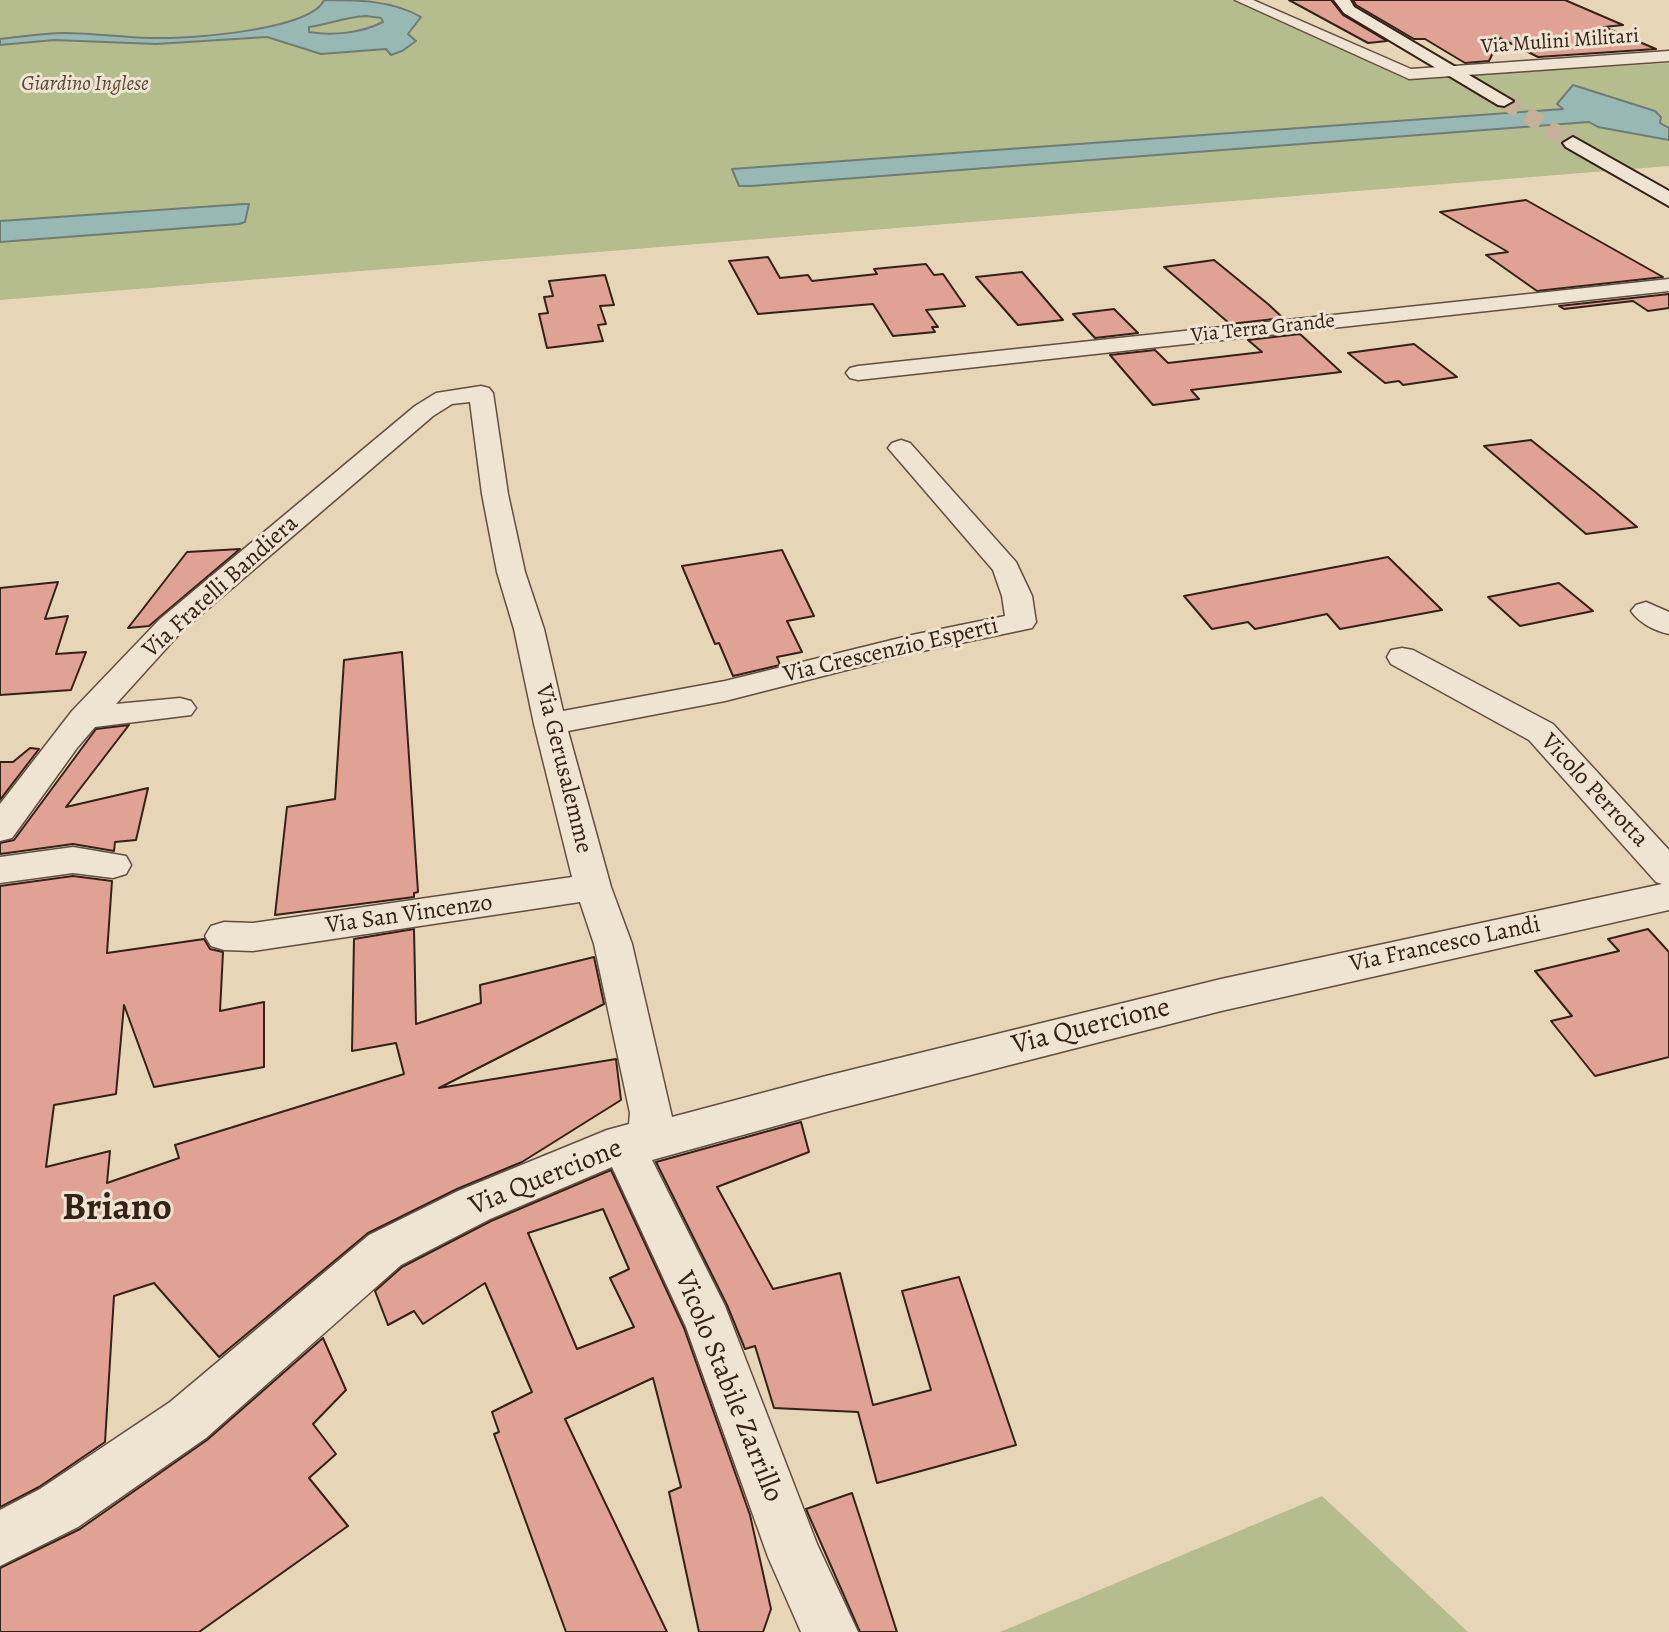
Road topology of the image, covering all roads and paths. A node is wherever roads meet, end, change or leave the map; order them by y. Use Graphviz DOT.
graph roads {
  1 [pos="1241,0"];
  2 [pos="1342,0"];
  3 [pos="1669,56"];
  4 [pos="1453,70"];
  5 [pos="1504,101"];
  6 [pos="1573,143"];
  7 [pos="1669,200"];
  8 [pos="1669,285"];
  9 [pos="858,373"];
  10 [pos="481,393"];
  11 [pos="901,448"];
  12 [pos="1402,657"];
  13 [pos="180,708"];
  14 [pos="83,718"];
  15 [pos="550,723"];
  16 [pos="0,830"];
  17 [pos="113,865"];
  18 [pos="0,870"];
  19 [pos="1669,873"];
  20 [pos="593,887"];
  21 [pos="1669,896"];
  22 [pos="224,936"];
  23 [pos="1222,995"];
  24 [pos="635,1143"];
  25 [pos="0,1539"];
  26 [pos="830,1632"];
  1 -- 4 [label="street, Via Mulini Militari"];
  2 -- 4 [label="street"];
  3 -- 4 [label="street, Via Mulini Militari"];
  4 -- 5 [label="street"];
  6 -- 7 [label="street"];
  8 -- 9 [label="street, Via Terra Grande"];
  10 -- 14 [label="street, Via Fratelli Bandiera"];
  10 -- 15 [label="street, Via Gerusalemme"];
  11 -- 15 [label="street, Via Crescenzio Esperti"];
  12 -- 19 [label="street, Vicolo Perrotta"];
  13 -- 14 [label="street"];
  14 -- 16 [label="street, Via Fratelli Bandiera"];
  15 -- 20 [label="street, Via Gerusalemme"];
  17 -- 18 [label="street"];
  20 -- 22 [label="street, Via San Vincenzo"];
  20 -- 24 [label="street, Via Gerusalemme"];
  21 -- 23 [label="street, Via Francesco Landi"];
  23 -- 24 [label="street, Via Quercione"];
  24 -- 25 [label="street, Via Quercione"];
  24 -- 26 [label="street, Vicolo Stabile Zarrillo"];
}
